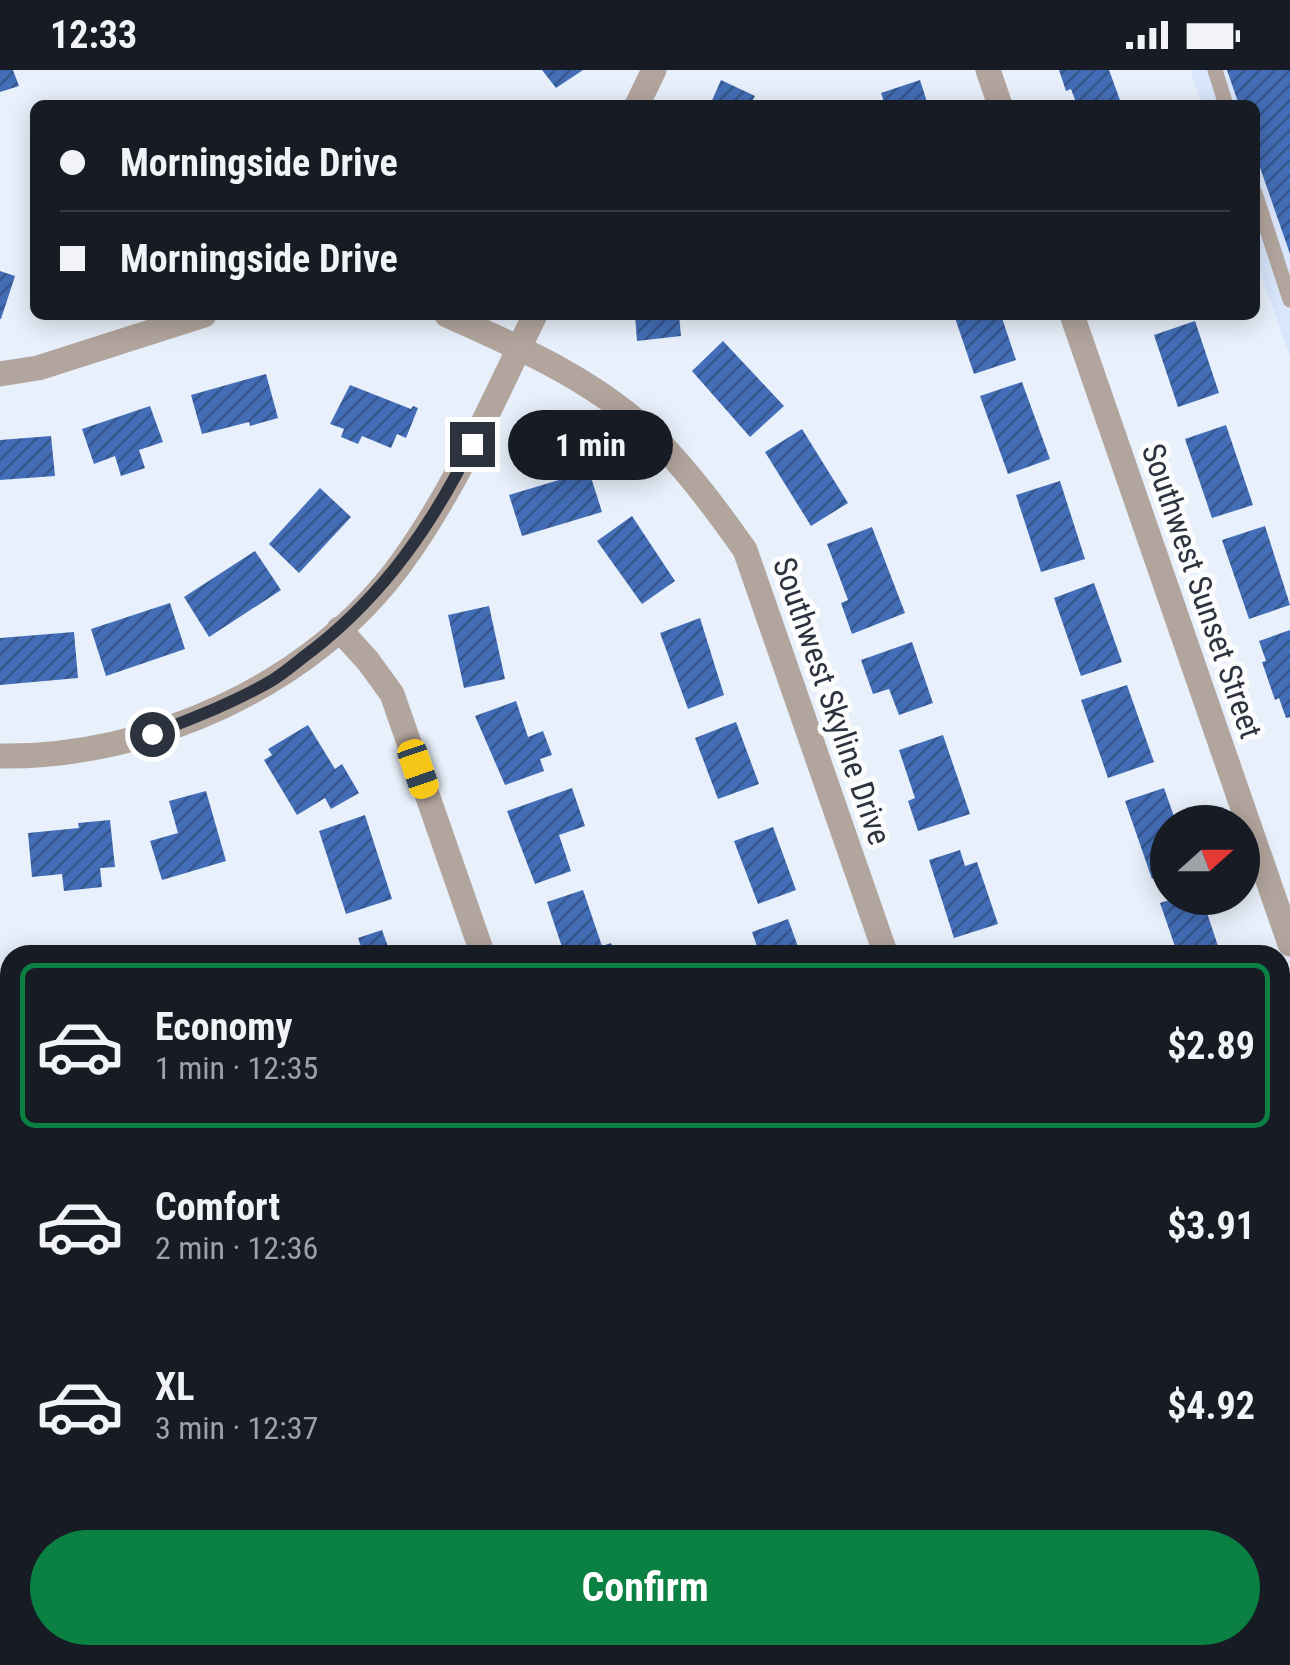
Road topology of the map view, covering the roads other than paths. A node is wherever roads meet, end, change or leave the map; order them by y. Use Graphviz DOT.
graph roads {
  1 [pos="654,70"];
  2 [pos="988,70"];
  3 [pos="1214,70"];
  4 [pos="639,100"];
  5 [pos="998,100"];
  6 [pos="1224,100"];
  7 [pos="1260,208"];
  8 [pos="1290,300"];
  9 [pos="188,320"];
  10 [pos="459,320"];
  11 [pos="533,320"];
  12 [pos="1074,320"];
  13 [pos="519,348"];
  14 [pos="0,374"];
  15 [pos="338,629"];
  16 [pos="0,756"];
  17 [pos="1290,944"];
  18 [pos="479,945"];
  19 [pos="883,945"];
  1 -- 4 [label="street"];
  2 -- 5 [label="street"];
  3 -- 6 [label="lane"];
  7 -- 8 [label="lane"];
  9 -- 14 [label="street"];
  10 -- 13 [label="street, Southwest Skyline Drive"];
  11 -- 13 [label="street"];
  12 -- 17 [label="street, Southwest Sunset Street"];
  13 -- 15 [label="street"];
  13 -- 19 [label="street, Southwest Skyline Drive"];
  15 -- 16 [label="street"];
  15 -- 18 [label="street"];
}
